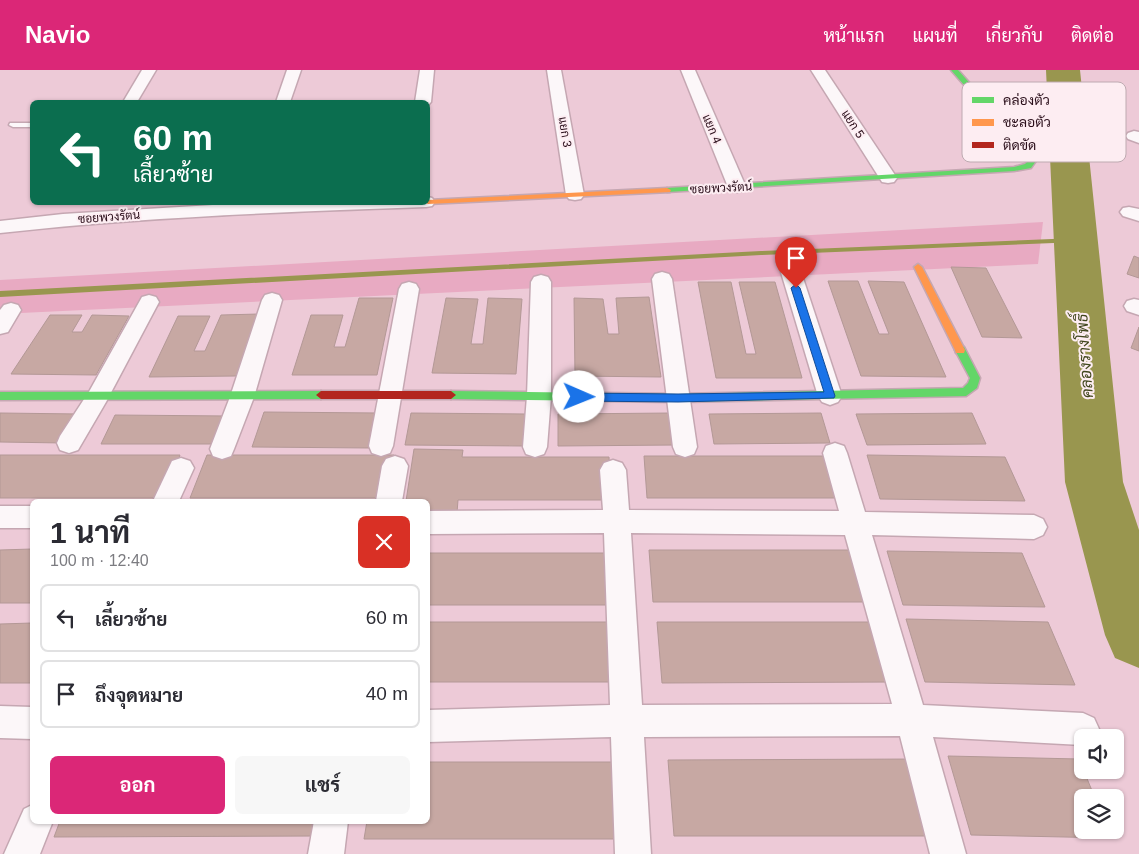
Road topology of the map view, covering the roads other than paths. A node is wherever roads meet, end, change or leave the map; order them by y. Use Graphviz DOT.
graph roads {
  1 [pos="149,70"];
  2 [pos="294,70"];
  3 [pos="427,70"];
  4 [pos="554,70"];
  5 [pos="688,70"];
  6 [pos="818,70"];
  7 [pos="954,70"];
  8 [pos="965,82"];
  9 [pos="131,100"];
  10 [pos="284,100"];
  11 [pos="423,100"];
  12 [pos="13,125"];
  13 [pos="30,125"];
  14 [pos="1032,162"];
  15 [pos="888,178"];
  16 [pos="737,187"];
  17 [pos="575,195"];
  18 [pos="430,202"];
  19 [pos="70,205"];
  20 [pos="247,205"];
  21 [pos="63,220"];
  22 [pos="0,227"];
  23 [pos="918,267"];
  24 [pos="790,269"];
  25 [pos="662,279"];
  26 [pos="541,282"];
  27 [pos="409,289"];
  28 [pos="272,300"];
  29 [pos="149,302"];
  30 [pos="390,394"];
  31 [pos="0,396"];
  32 [pos="98,396"];
  33 [pos="539,396"];
  34 [pos="830,396"];
  35 [pos="242,397"];
  36 [pos="678,398"];
  37 [pos="69,443"];
  38 [pos="535,447"];
  39 [pos="685,448"];
  40 [pos="222,449"];
  41 [pos="835,452"];
  42 [pos="181,468"];
  43 [pos="613,470"];
  44 [pos="167,499"];
  45 [pos="389,499"];
  46 [pos="0,516"];
  47 [pos="30,517"];
  48 [pos="617,521"];
  49 [pos="430,522"];
  50 [pos="856,522"];
  51 [pos="1034,527"];
  52 [pos="912,720"];
  53 [pos="625,721"];
  54 [pos="0,722"];
  55 [pos="30,723"];
  56 [pos="430,726"];
  57 [pos="1083,729"];
  58 [pos="35,824"];
  59 [pos="331,824"];
  60 [pos="22,854"];
  61 [pos="326,854"];
  62 [pos="633,854"];
  63 [pos="948,854"];
  1 -- 9 [label="street"];
  2 -- 10 [label="street"];
  3 -- 11 [label="street"];
  4 -- 17 [label="street, แยก 3"];
  5 -- 16 [label="street, แยก 4"];
  6 -- 15 [label="street, แยก 5"];
  7 -- 8 [label="street, ซอยพวงรัตน์"];
  12 -- 13 [label="lane"];
  14 -- 15 [label="street, ซอยพวงรัตน์"];
  15 -- 16 [label="street, ซอยพวงรัตน์"];
  16 -- 17 [label="street, ซอยพวงรัตน์"];
  17 -- 18 [label="street, ซอยพวงรัตน์"];
  19 -- 21 [label="street, ซอยพวงรัตน์"];
  20 -- 21 [label="street, ซอยพวงรัตน์"];
  21 -- 22 [label="street, ซอยพวงรัตน์"];
  23 -- 34 [label="street"];
  24 -- 34 [label="street"];
  25 -- 36 [label="street"];
  26 -- 33 [label="street"];
  27 -- 30 [label="street"];
  28 -- 35 [label="street"];
  29 -- 32 [label="street"];
  30 -- 33 [label="street"];
  30 -- 35 [label="street"];
  30 -- 45 [label="street"];
  31 -- 32 [label="street"];
  32 -- 35 [label="street"];
  32 -- 37 [label="street"];
  33 -- 36 [label="street"];
  33 -- 38 [label="street"];
  34 -- 36 [label="street"];
  35 -- 40 [label="street"];
  36 -- 39 [label="street"];
  41 -- 50 [label="street"];
  42 -- 44 [label="street"];
  43 -- 48 [label="street"];
  46 -- 47 [label="street"];
  48 -- 49 [label="street"];
  48 -- 50 [label="street"];
  48 -- 53 [label="street"];
  50 -- 51 [label="street"];
  50 -- 52 [label="street"];
  52 -- 53 [label="street"];
  52 -- 57 [label="street"];
  52 -- 63 [label="street"];
  53 -- 56 [label="street"];
  53 -- 62 [label="street"];
  54 -- 55 [label="street"];
  58 -- 60 [label="street"];
  59 -- 61 [label="street"];
}
